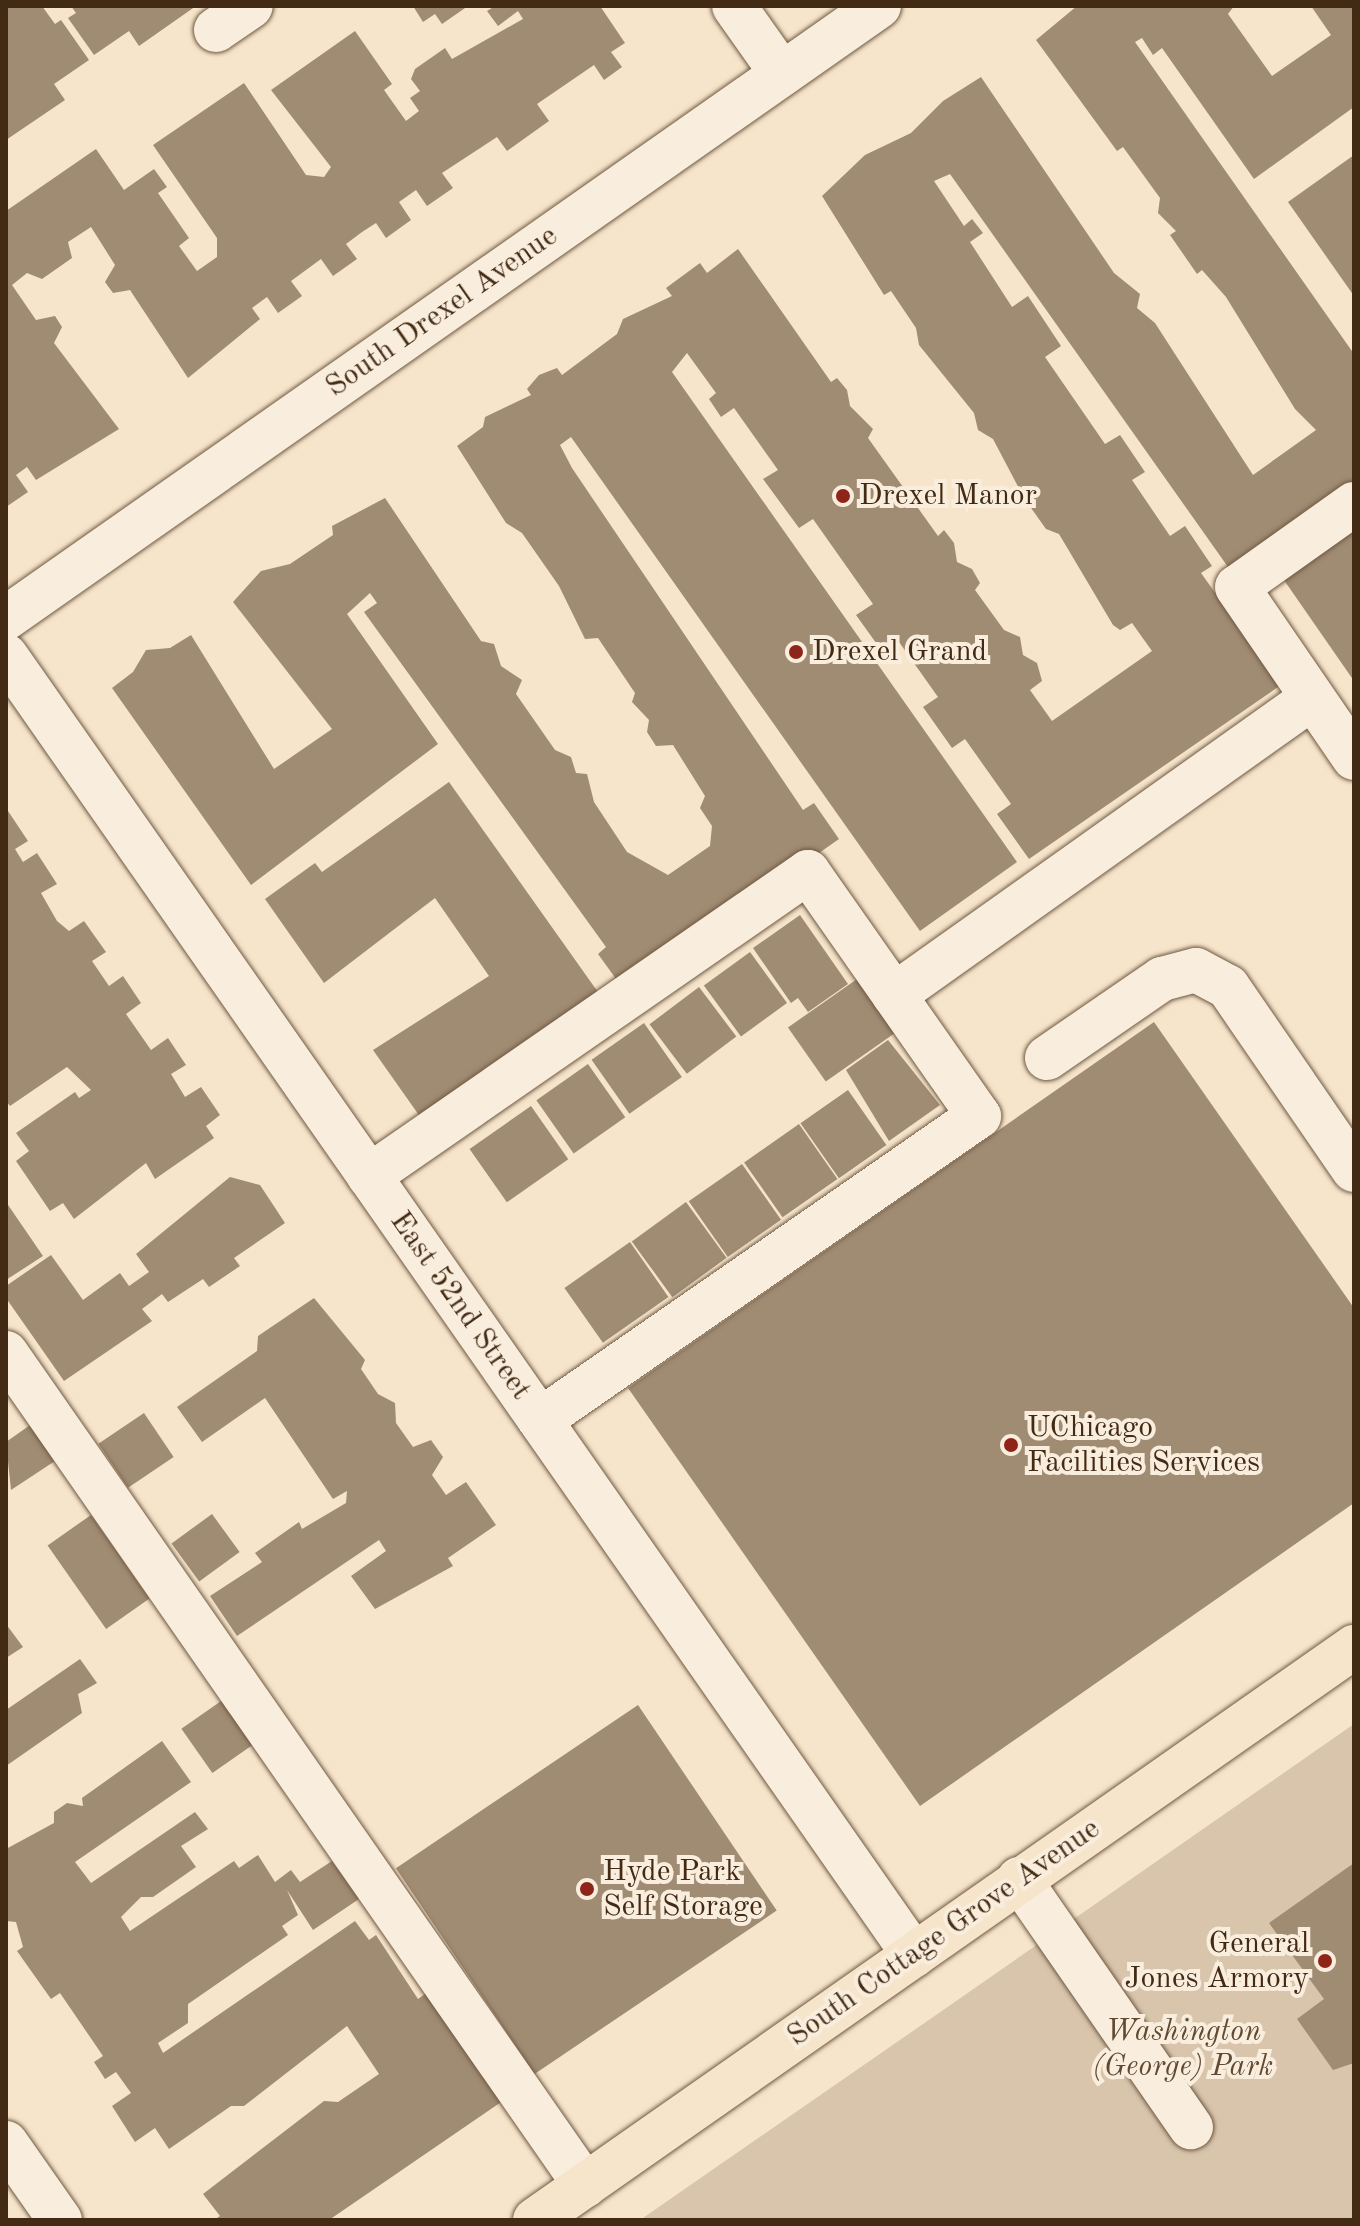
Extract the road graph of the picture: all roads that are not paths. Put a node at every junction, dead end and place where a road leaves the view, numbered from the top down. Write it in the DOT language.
graph roads {
  1 [pos="734,6"];
  2 [pos="879,6"];
  3 [pos="782,74"];
  4 [pos="1354,504"];
  5 [pos="6,618"];
  6 [pos="6,656"];
  7 [pos="1312,698"];
  8 [pos="1354,758"];
  9 [pos="894,995"];
  10 [pos="1047,1058"];
  11 [pos="1354,1170"];
  12 [pos="369,1176"];
  13 [pos="6,1353"];
  14 [pos="540,1420"];
  15 [pos="1354,1647"];
  16 [pos="1019,1879"];
  17 [pos="914,1955"];
  18 [pos="1191,2127"];
  19 [pos="6,2143"];
  20 [pos="585,2185"];
  21 [pos="60,2220"];
  22 [pos="535,2220"];
  1 -- 3 [label="street"];
  2 -- 3 [label="street, South Drexel Avenue"];
  3 -- 5 [label="street, South Drexel Avenue"];
  4 -- 7 [label="street"];
  6 -- 12 [label="street, East 52nd Street"];
  7 -- 8 [label="street"];
  7 -- 9 [label="street"];
  9 -- 12 [label="street"];
  9 -- 14 [label="street"];
  10 -- 11 [label="street"];
  12 -- 14 [label="street, East 52nd Street"];
  13 -- 20 [label="street"];
  14 -- 17 [label="street, East 52nd Street"];
  15 -- 16 [label="main road, South Cottage Grove Avenue"];
  16 -- 17 [label="main road, South Cottage Grove Avenue"];
  16 -- 18 [label="street"];
  17 -- 20 [label="main road, South Cottage Grove Avenue"];
  19 -- 21 [label="street"];
  20 -- 22 [label="main road, South Cottage Grove Avenue"];
}
